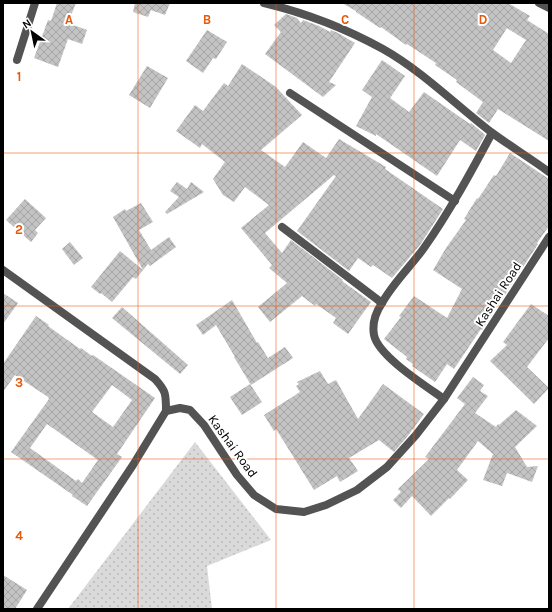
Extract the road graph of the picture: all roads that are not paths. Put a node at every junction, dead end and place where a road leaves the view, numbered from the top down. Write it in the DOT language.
graph roads {
  1 [pos="35,3"];
  2 [pos="264,3"];
  3 [pos="539,3"];
  4 [pos="549,8"];
  5 [pos="17,60"];
  6 [pos="290,93"];
  7 [pos="492,133"];
  8 [pos="549,172"];
  9 [pos="455,201"];
  10 [pos="282,227"];
  11 [pos="549,237"];
  12 [pos="3,270"];
  13 [pos="382,303"];
  14 [pos="444,399"];
  15 [pos="166,411"];
  16 [pos="37,609"];
  1 -- 5 [label="street"];
  2 -- 7 [label="street"];
  3 -- 4 [label="street"];
  6 -- 9 [label="street"];
  7 -- 8 [label="street"];
  7 -- 9 [label="street"];
  9 -- 13 [label="street"];
  10 -- 13 [label="street"];
  11 -- 14 [label="street, Kashai Road"];
  12 -- 15 [label="street"];
  13 -- 14 [label="street"];
  14 -- 15 [label="street, Kashai Road"];
  15 -- 16 [label="street"];
}
